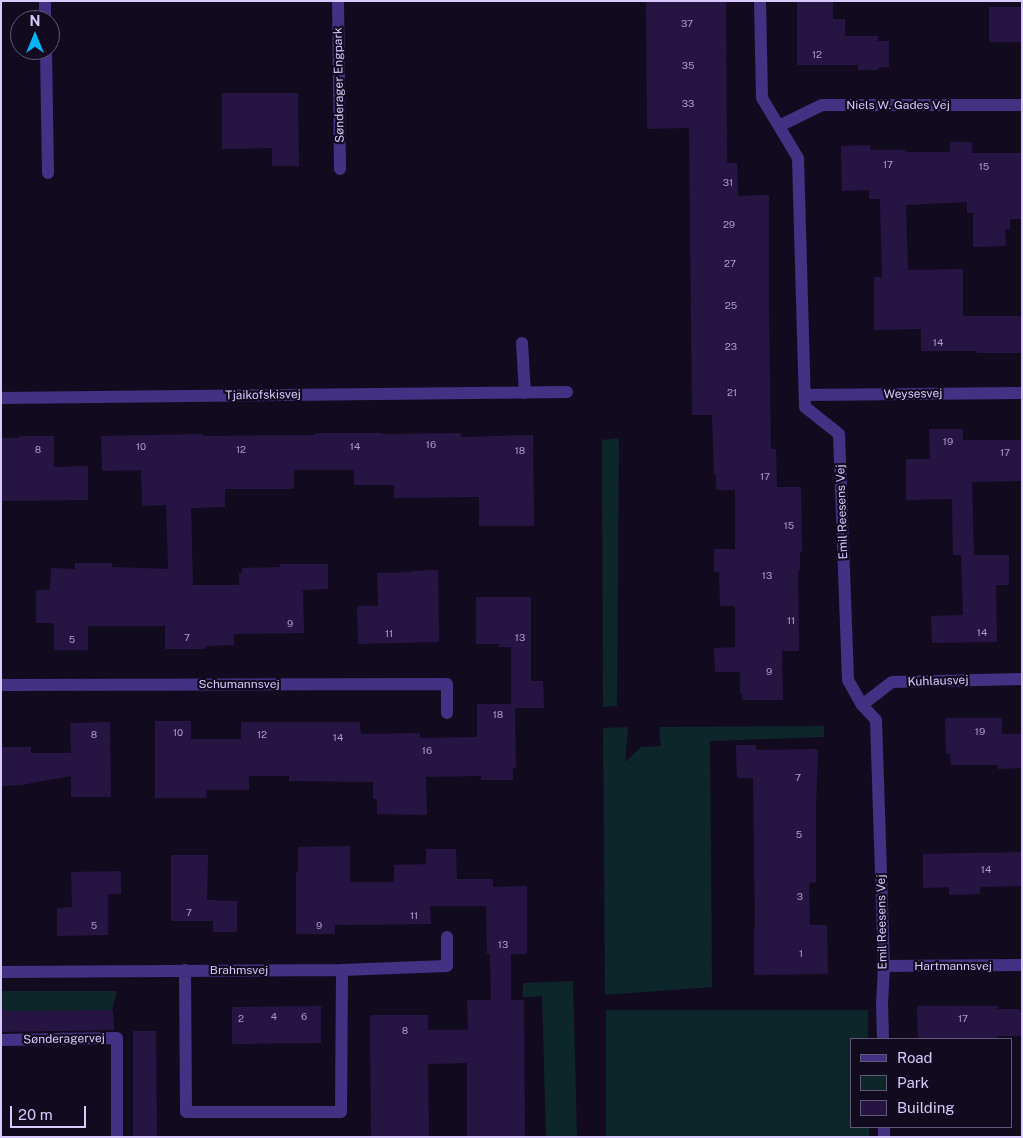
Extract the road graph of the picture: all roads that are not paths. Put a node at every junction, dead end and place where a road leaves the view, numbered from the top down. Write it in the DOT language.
graph roads {
  1 [pos="338,1"];
  2 [pos="760,1"];
  3 [pos="46,60"];
  4 [pos="1022,105"];
  5 [pos="779,126"];
  6 [pos="340,169"];
  7 [pos="48,173"];
  8 [pos="522,343"];
  9 [pos="525,392"];
  10 [pos="567,392"];
  11 [pos="1022,393"];
  12 [pos="805,395"];
  13 [pos="1,398"];
  14 [pos="1022,679"];
  15 [pos="1,684"];
  16 [pos="862,705"];
  17 [pos="447,713"];
  18 [pos="447,937"];
  19 [pos="1022,965"];
  20 [pos="884,966"];
  21 [pos="186,970"];
  22 [pos="342,970"];
  23 [pos="1,972"];
  24 [pos="883,1038"];
  25 [pos="1,1040"];
  26 [pos="117,1137"];
  1 -- 6 [label="street, Sønderager Engpark"];
  2 -- 5 [label="street, Emil Reesens Vej"];
  3 -- 7 [label="street"];
  4 -- 5 [label="street, Niels W. Gades Vej"];
  5 -- 12 [label="street, Emil Reesens Vej"];
  8 -- 9 [label="street"];
  9 -- 10 [label="street, Tjaikofskisvej"];
  9 -- 13 [label="street, Tjaikofskisvej"];
  11 -- 12 [label="street, Weysesvej"];
  12 -- 16 [label="street, Emil Reesens Vej"];
  14 -- 16 [label="street, Kuhlausvej"];
  15 -- 17 [label="street, Schumannsvej"];
  16 -- 20 [label="street, Emil Reesens Vej"];
  18 -- 22 [label="street, Brahmsvej"];
  19 -- 20 [label="street, Hartmannsvej"];
  20 -- 24 [label="street, Emil Reesens Vej"];
  21 -- 22 [label="street, Brahmsvej"];
  21 -- 22 [label="street"];
  21 -- 23 [label="street, Brahmsvej"];
  25 -- 26 [label="street, Sønderagervej"];
}
